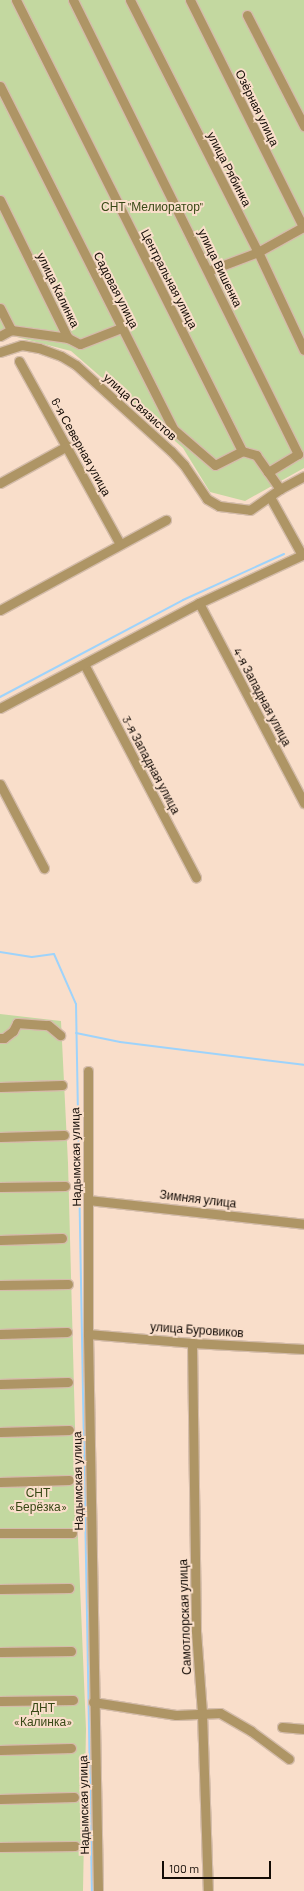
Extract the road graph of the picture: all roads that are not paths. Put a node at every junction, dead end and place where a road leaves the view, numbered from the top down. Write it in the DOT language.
graph roads {
  1 [pos="16,0"];
  2 [pos="73,0"];
  3 [pos="130,0"];
  4 [pos="190,0"];
  5 [pos="248,15"];
  6 [pos="0,86"];
  7 [pos="304,126"];
  8 [pos="0,200"];
  9 [pos="258,252"];
  10 [pos="208,271"];
  11 [pos="0,308"];
  12 [pos="121,328"];
  13 [pos="11,330"];
  14 [pos="0,336"];
  15 [pos="68,338"];
  16 [pos="304,350"];
  17 [pos="0,352"];
  18 [pos="19,361"];
  19 [pos="67,446"];
  20 [pos="242,451"];
  21 [pos="301,452"];
  22 [pos="268,472"];
  23 [pos="304,476"];
  24 [pos="0,483"];
  25 [pos="280,489"];
  26 [pos="270,497"];
  27 [pos="166,520"];
  28 [pos="120,544"];
  29 [pos="303,555"];
  30 [pos="199,603"];
  31 [pos="1,607"];
  32 [pos="84,664"];
  33 [pos="0,708"];
  34 [pos="0,784"];
  35 [pos="304,802"];
  36 [pos="44,868"];
  37 [pos="196,877"];
  38 [pos="60,1035"];
  39 [pos="0,1038"];
  40 [pos="88,1071"];
  41 [pos="62,1085"];
  42 [pos="0,1087"];
  43 [pos="64,1135"];
  44 [pos="0,1137"];
  45 [pos="65,1186"];
  46 [pos="0,1187"];
  47 [pos="88,1200"];
  48 [pos="304,1224"];
  49 [pos="62,1238"];
  50 [pos="0,1240"];
  51 [pos="68,1284"];
  52 [pos="0,1285"];
  53 [pos="67,1332"];
  54 [pos="0,1334"];
  55 [pos="88,1334"];
  56 [pos="192,1343"];
  57 [pos="304,1349"];
  58 [pos="68,1382"];
  59 [pos="0,1384"];
  60 [pos="69,1430"];
  61 [pos="0,1432"];
  62 [pos="69,1480"];
  63 [pos="0,1482"];
  64 [pos="0,1533"];
  65 [pos="72,1533"];
  66 [pos="69,1588"];
  67 [pos="0,1589"];
  68 [pos="71,1651"];
  69 [pos="0,1652"];
  70 [pos="73,1700"];
  71 [pos="0,1701"];
  72 [pos="94,1702"];
  73 [pos="202,1713"];
  74 [pos="282,1726"];
  75 [pos="304,1729"];
  76 [pos="71,1748"];
  77 [pos="0,1750"];
  78 [pos="289,1759"];
  79 [pos="74,1798"];
  80 [pos="0,1800"];
  81 [pos="75,1846"];
  82 [pos="0,1847"];
  83 [pos="98,1891"];
  84 [pos="208,1891"];
  1 -- 20 [label="street, Центральная улица"];
  2 -- 10 [label="street, улица Вишенка"];
  3 -- 9 [label="street, улица Рябинка"];
  4 -- 9 [label="street, Озёрная улица"];
  5 -- 7 [label="street"];
  6 -- 12 [label="street, Садовая улица"];
  8 -- 15 [label="street, улица Калинка"];
  9 -- 10 [label="street"];
  9 -- 16 [label="street, улица Рябинка"];
  10 -- 21 [label="street, улица Вишенка"];
  11 -- 13 [label="street"];
  12 -- 15 [label="street, улица Калинка"];
  12 -- 20 [label="street, Садовая улица"];
  13 -- 14 [label="street"];
  13 -- 15 [label="street"];
  17 -- 26 [label="street, улица Связистов"];
  18 -- 19 [label="street, 6-я Северная улица"];
  19 -- 24 [label="street"];
  19 -- 28 [label="street, 6-я Северная улица"];
  20 -- 22 [label="street"];
  21 -- 22 [label="street, улица Вишенка"];
  22 -- 25 [label="street"];
  23 -- 25 [label="street"];
  25 -- 26 [label="street"];
  26 -- 29 [label="street"];
  27 -- 28 [label="street"];
  28 -- 31 [label="street"];
  29 -- 30 [label="street"];
  30 -- 32 [label="street"];
  30 -- 35 [label="street, 4-я Западная улица"];
  32 -- 33 [label="street"];
  32 -- 37 [label="street, 3-я Западная улица"];
  34 -- 36 [label="street"];
  38 -- 39 [label="street"];
  40 -- 47 [label="street, Надымская улица"];
  41 -- 42 [label="street"];
  43 -- 44 [label="street"];
  45 -- 46 [label="street"];
  47 -- 48 [label="street, Зимняя улица"];
  47 -- 55 [label="street, Надымская улица"];
  49 -- 50 [label="street"];
  51 -- 52 [label="street"];
  53 -- 54 [label="street"];
  55 -- 56 [label="street, улица Буровиков"];
  55 -- 72 [label="street, Надымская улица"];
  56 -- 57 [label="street, улица Буровиков"];
  56 -- 73 [label="street, Самотлорская улица"];
  58 -- 59 [label="street"];
  60 -- 61 [label="street"];
  62 -- 63 [label="street"];
  64 -- 65 [label="street"];
  66 -- 67 [label="street"];
  68 -- 69 [label="street"];
  70 -- 71 [label="street"];
  72 -- 73 [label="street"];
  72 -- 83 [label="street, Надымская улица"];
  73 -- 78 [label="street"];
  73 -- 84 [label="street, Самотлорская улица"];
  74 -- 75 [label="street"];
  76 -- 77 [label="street"];
  79 -- 80 [label="street"];
  81 -- 82 [label="street"];
}
